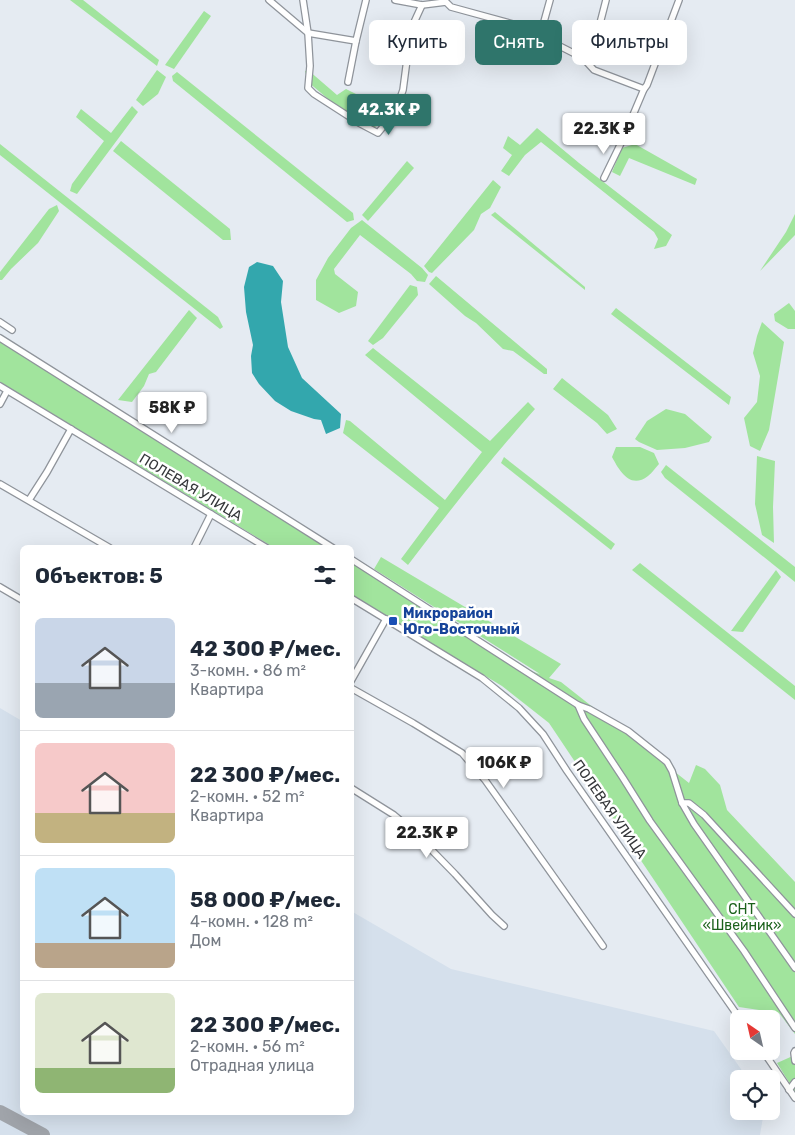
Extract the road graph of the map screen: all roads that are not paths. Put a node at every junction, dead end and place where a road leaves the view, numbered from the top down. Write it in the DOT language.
graph roads {
  1 [pos="269,0"];
  2 [pos="303,0"];
  3 [pos="366,0"];
  4 [pos="395,0"];
  5 [pos="550,0"];
  6 [pos="606,0"];
  7 [pos="679,0"];
  8 [pos="446,1"];
  9 [pos="422,4"];
  10 [pos="500,20"];
  11 [pos="544,20"];
  12 [pos="601,20"];
  13 [pos="308,33"];
  14 [pos="356,41"];
  15 [pos="590,65"];
  16 [pos="348,82"];
  17 [pos="644,88"];
  18 [pos="604,178"];
  19 [pos="0,322"];
  20 [pos="12,330"];
  21 [pos="0,338"];
  22 [pos="0,386"];
  23 [pos="7,391"];
  24 [pos="0,404"];
  25 [pos="71,429"];
  26 [pos="0,484"];
  27 [pos="29,500"];
  28 [pos="211,514"];
  29 [pos="105,545"];
  30 [pos="196,545"];
  31 [pos="262,545"];
  32 [pos="328,545"];
  33 [pos="354,561"];
  34 [pos="0,587"];
  35 [pos="20,599"];
  36 [pos="354,600"];
  37 [pos="386,619"];
  38 [pos="354,676"];
  39 [pos="354,690"];
  40 [pos="578,705"];
  41 [pos="354,790"];
  42 [pos="682,803"];
  43 [pos="795,914"];
  44 [pos="504,926"];
  45 [pos="603,946"];
  46 [pos="795,968"];
  47 [pos="734,1010"];
  48 [pos="795,1028"];
  49 [pos="795,1051"];
  50 [pos="769,1060"];
  51 [pos="795,1061"];
  52 [pos="795,1082"];
  53 [pos="789,1090"];
  54 [pos="795,1098"];
  1 -- 13 [label="street"];
  2 -- 13 [label="street"];
  3 -- 14 [label="street"];
  4 -- 9 [label="street"];
  5 -- 11 [label="street"];
  6 -- 12 [label="street"];
  7 -- 17 [label="street"];
  8 -- 9 [label="street"];
  8 -- 10 [label="street"];
  9 -- 13 [label="street"];
  13 -- 14 [label="street"];
  14 -- 16 [label="street"];
  15 -- 17 [label="street"];
  17 -- 18 [label="street"];
  19 -- 20 [label="street"];
  21 -- 32 [label="street"];
  22 -- 23 [label="street, ПОЛЕВАЯ УЛИЦА"];
  23 -- 24 [label="street"];
  23 -- 25 [label="street, ПОЛЕВАЯ УЛИЦА"];
  25 -- 27 [label="street"];
  25 -- 28 [label="street, ПОЛЕВАЯ УЛИЦА"];
  26 -- 27 [label="street"];
  27 -- 29 [label="street"];
  28 -- 30 [label="street"];
  28 -- 31 [label="street, ПОЛЕВАЯ УЛИЦА"];
  33 -- 40 [label="street"];
  34 -- 35 [label="street"];
  36 -- 37 [label="street, ПОЛЕВАЯ УЛИЦА"];
  37 -- 38 [label="street"];
  37 -- 47 [label="street, ПОЛЕВАЯ УЛИЦА"];
  39 -- 45 [label="street"];
  40 -- 42 [label="street"];
  40 -- 48 [label="street"];
  41 -- 44 [label="street"];
  42 -- 43 [label="street"];
  42 -- 46 [label="street"];
  49 -- 51 [label="street"];
  50 -- 53 [label="street"];
  52 -- 53 [label="street"];
  53 -- 54 [label="street"];
}
